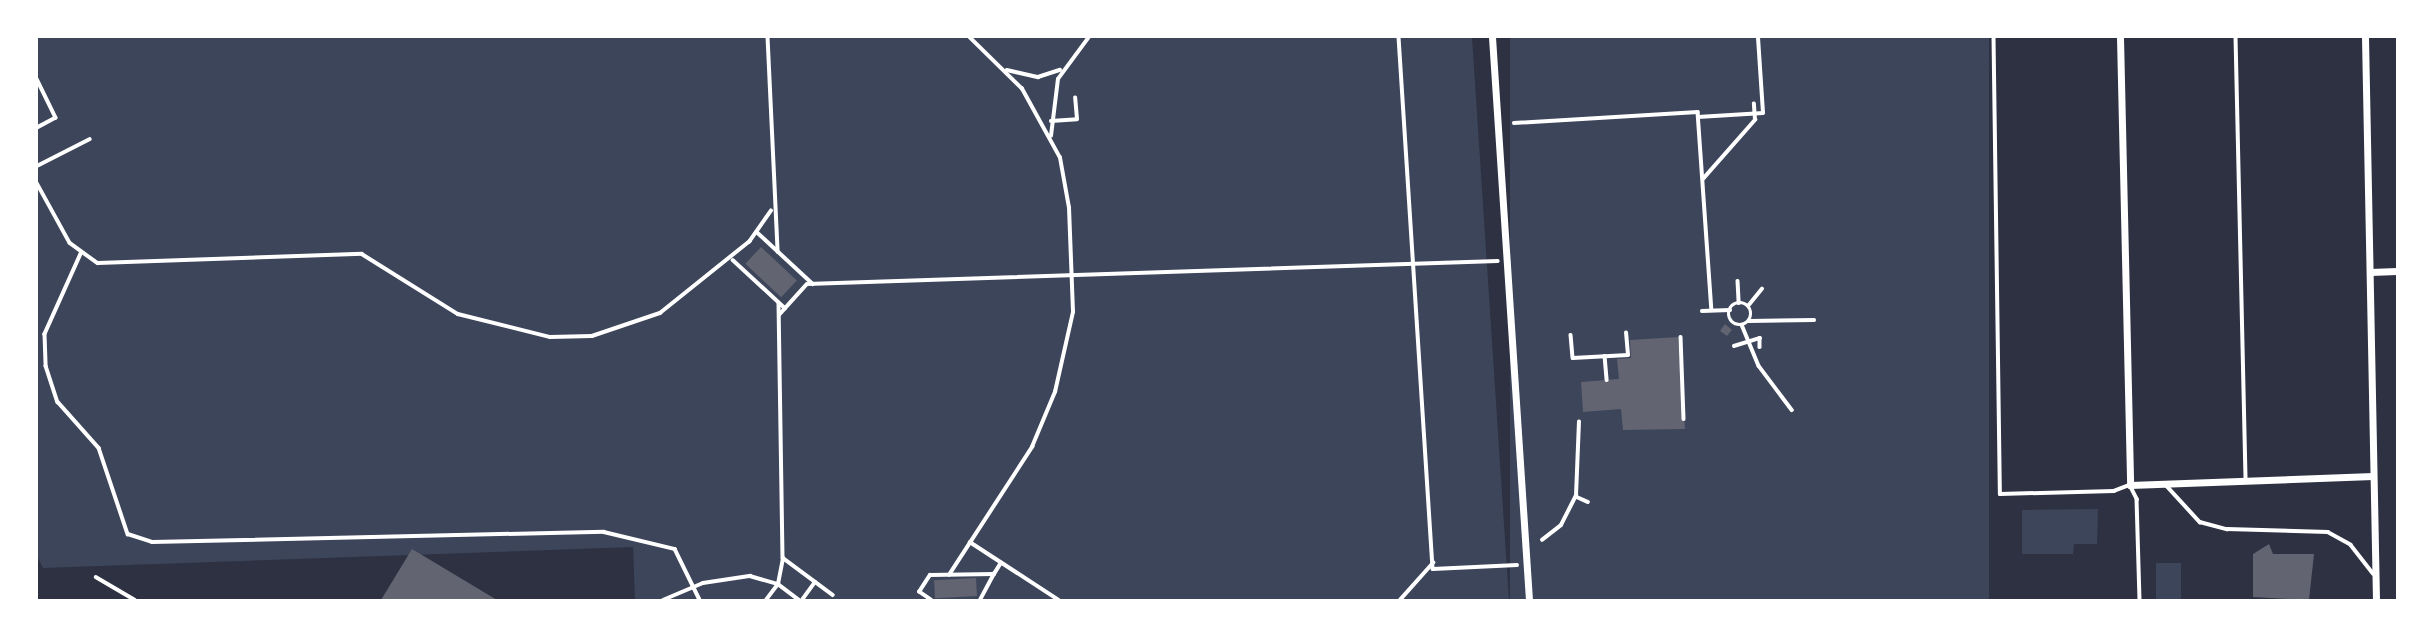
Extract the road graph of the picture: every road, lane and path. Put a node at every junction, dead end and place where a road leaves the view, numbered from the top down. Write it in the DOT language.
graph roads {
  1 [pos="768,37"];
  2 [pos="970,37"];
  3 [pos="1089,37"];
  4 [pos="1399,37"];
  5 [pos="1492,37"];
  6 [pos="1758,37"];
  7 [pos="1994,37"];
  8 [pos="2120,37"];
  9 [pos="2236,37"];
  10 [pos="2365,37"];
  11 [pos="1062,69"];
  12 [pos="1006,70"];
  13 [pos="37,79"];
  14 [pos="1075,98"];
  15 [pos="1754,104"];
  16 [pos="1755,114"];
  17 [pos="1699,117"];
  18 [pos="1051,121"];
  19 [pos="1514,123"];
  20 [pos="37,128"];
  21 [pos="1051,138"];
  22 [pos="90,139"];
  23 [pos="37,166"];
  24 [pos="1703,179"];
  25 [pos="37,183"];
  26 [pos="772,210"];
  27 [pos="758,233"];
  28 [pos="778,251"];
  29 [pos="81,254"];
  30 [pos="732,259"];
  31 [pos="1507,260"];
  32 [pos="1414,267"];
  33 [pos="2397,271"];
  34 [pos="2370,272"];
  35 [pos="1072,275"];
  36 [pos="1738,281"];
  37 [pos="810,283"];
  38 [pos="1762,289"];
  39 [pos="779,303"];
  40 [pos="1740,303"];
  41 [pos="1748,306"];
  42 [pos="785,308"];
  43 [pos="1712,310"];
  44 [pos="1730,310"];
  45 [pos="1702,311"];
  46 [pos="779,315"];
  47 [pos="1814,320"];
  48 [pos="1749,321"];
  49 [pos="1742,324"];
  50 [pos="1626,332"];
  51 [pos="1571,334"];
  52 [pos="1681,337"];
  53 [pos="1748,342"];
  54 [pos="1734,346"];
  55 [pos="1760,347"];
  56 [pos="1605,356"];
  57 [pos="1607,380"];
  58 [pos="1792,410"];
  59 [pos="1684,419"];
  60 [pos="1579,422"];
  61 [pos="2373,476"];
  62 [pos="2246,480"];
  63 [pos="2164,482"];
  64 [pos="2130,485"];
  65 [pos="1576,496"];
  66 [pos="1588,502"];
  67 [pos="1542,540"];
  68 [pos="970,542"];
  69 [pos="783,558"];
  70 [pos="1001,563"];
  71 [pos="1433,563"];
  72 [pos="1526,564"];
  73 [pos="994,574"];
  74 [pos="949,575"];
  75 [pos="96,577"];
  76 [pos="2375,577"];
  77 [pos="815,582"];
  78 [pos="778,584"];
  79 [pos="693,587"];
  80 [pos="833,595"];
  81 [pos="135,600"];
  82 [pos="663,600"];
  83 [pos="700,600"];
  84 [pos="766,600"];
  85 [pos="800,600"];
  86 [pos="931,600"];
  87 [pos="980,600"];
  88 [pos="1059,600"];
  89 [pos="1400,600"];
  90 [pos="1529,600"];
  91 [pos="2140,600"];
  92 [pos="2376,600"];
  1 -- 26 [label="path"];
  2 -- 12 [label="path"];
  3 -- 11 [label="path"];
  4 -- 32 [label="path"];
  5 -- 31 [label="street"];
  6 -- 16 [label="path"];
  7 -- 64 [label="lane"];
  8 -- 64 [label="street"];
  9 -- 62 [label="lane"];
  10 -- 34 [label="street"];
  11 -- 12 [label="path"];
  11 -- 18 [label="path"];
  12 -- 21 [label="path"];
  13 -- 20 [label="lane"];
  14 -- 18 [label="path"];
  15 -- 16 [label="path"];
  16 -- 17 [label="path"];
  16 -- 24 [label="path"];
  17 -- 19 [label="path"];
  17 -- 24 [label="path"];
  18 -- 21 [label="path"];
  21 -- 35 [label="path"];
  22 -- 23 [label="path"];
  24 -- 43 [label="path"];
  25 -- 29 [label="path"];
  26 -- 27 [label="path"];
  26 -- 28 [label="path"];
  27 -- 28 [label="path"];
  27 -- 30 [label="path"];
  28 -- 37 [label="path"];
  29 -- 30 [label="path"];
  29 -- 79 [label="path"];
  30 -- 39 [label="path"];
  31 -- 32 [label="path"];
  31 -- 72 [label="street"];
  32 -- 35 [label="path"];
  32 -- 71 [label="path"];
  33 -- 34 [label="street"];
  34 -- 61 [label="street"];
  35 -- 37 [label="path"];
  35 -- 68 [label="path"];
  36 -- 40 [label="path"];
  37 -- 42 [label="path"];
  38 -- 41 [label="path"];
  39 -- 42 [label="path"];
  39 -- 46 [label="path"];
  40 -- 41 [label="path"];
  40 -- 44 [label="path"];
  41 -- 48 [label="path"];
  42 -- 46 [label="path"];
  43 -- 44 [label="path"];
  43 -- 45 [label="path"];
  44 -- 49 [label="path"];
  46 -- 69 [label="path"];
  47 -- 48 [label="path"];
  48 -- 49 [label="path"];
  49 -- 53 [label="path"];
  50 -- 56 [label="path"];
  51 -- 56 [label="path"];
  52 -- 59 [label="path"];
  53 -- 54 [label="path"];
  53 -- 55 [label="path"];
  53 -- 58 [label="path"];
  56 -- 57 [label="path"];
  60 -- 65 [label="path"];
  61 -- 62 [label="street"];
  61 -- 76 [label="street"];
  62 -- 63 [label="street"];
  63 -- 64 [label="street"];
  63 -- 76 [label="lane"];
  64 -- 91 [label="lane"];
  65 -- 66 [label="path"];
  65 -- 67 [label="path"];
  68 -- 70 [label="path"];
  68 -- 74 [label="path"];
  69 -- 77 [label="path"];
  69 -- 78 [label="path"];
  70 -- 73 [label="path"];
  70 -- 88 [label="path"];
  71 -- 72 [label="path"];
  71 -- 89 [label="path"];
  72 -- 90 [label="street"];
  73 -- 74 [label="path"];
  73 -- 87 [label="path"];
  74 -- 86 [label="path"];
  75 -- 81 [label="path"];
  76 -- 92 [label="street"];
  77 -- 80 [label="path"];
  77 -- 85 [label="path"];
  78 -- 79 [label="path"];
  78 -- 84 [label="path"];
  78 -- 85 [label="path"];
  79 -- 82 [label="path"];
  79 -- 83 [label="path"];
}
